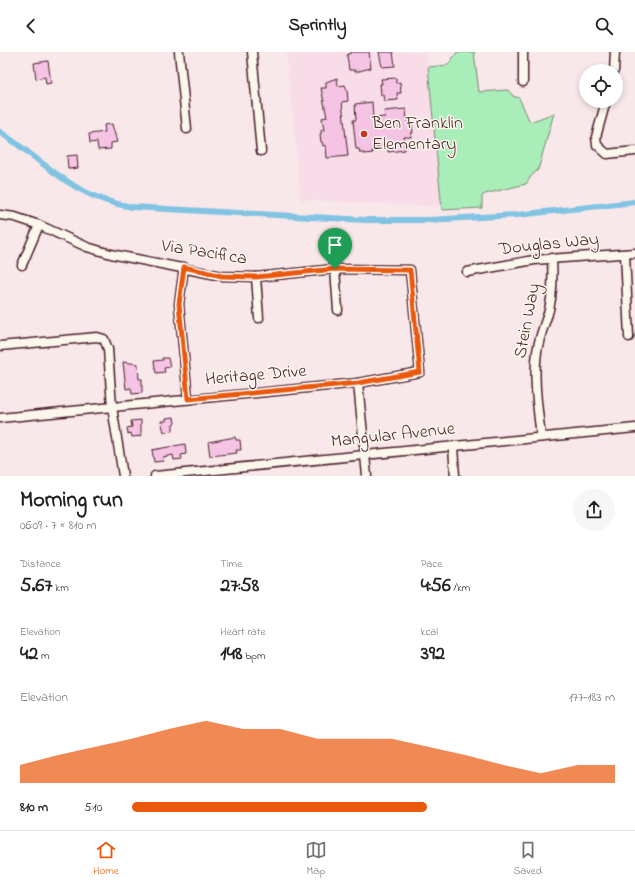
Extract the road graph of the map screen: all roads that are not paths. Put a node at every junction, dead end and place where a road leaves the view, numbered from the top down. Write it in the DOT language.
graph roads {
  1 [pos="179,52"];
  2 [pos="252,52"];
  3 [pos="523,52"];
  4 [pos="615,52"];
  5 [pos="614,64"];
  6 [pos="522,82"];
  7 [pos="604,108"];
  8 [pos="187,129"];
  9 [pos="261,151"];
  10 [pos="635,151"];
  11 [pos="0,215"];
  12 [pos="39,225"];
  13 [pos="635,253"];
  14 [pos="625,254"];
  15 [pos="552,258"];
  16 [pos="22,265"];
  17 [pos="184,267"];
  18 [pos="335,269"];
  19 [pos="468,272"];
  20 [pos="256,277"];
  21 [pos="338,310"];
  22 [pos="259,318"];
  23 [pos="629,337"];
  24 [pos="0,346"];
  25 [pos="420,372"];
  26 [pos="358,383"];
  27 [pos="188,399"];
  28 [pos="112,407"];
  29 [pos="0,418"];
  30 [pos="635,428"];
  31 [pos="541,437"];
  32 [pos="453,447"];
  33 [pos="365,456"];
  34 [pos="123,476"];
  35 [pos="155,476"];
  36 [pos="367,476"];
  37 [pos="455,476"];
  1 -- 8 [label="street"];
  2 -- 9 [label="street"];
  3 -- 6 [label="street"];
  4 -- 5 [label="street"];
  7 -- 10 [label="street"];
  11 -- 12 [label="street, Via Pacifica"];
  12 -- 16 [label="street"];
  12 -- 17 [label="street, Via Pacifica"];
  13 -- 14 [label="street, Douglas Way"];
  14 -- 15 [label="street, Douglas Way"];
  14 -- 23 [label="street"];
  15 -- 19 [label="street, Douglas Way"];
  15 -- 31 [label="street, Stein Way"];
  17 -- 20 [label="street, Via Pacifica"];
  17 -- 27 [label="street"];
  18 -- 20 [label="street, Via Pacifica"];
  18 -- 21 [label="street"];
  18 -- 25 [label="street, Via Pacifica"];
  20 -- 22 [label="street"];
  24 -- 28 [label="street"];
  25 -- 26 [label="street, Heritage Drive"];
  26 -- 27 [label="street, Heritage Drive"];
  26 -- 33 [label="street"];
  27 -- 28 [label="street, Heritage Drive"];
  28 -- 29 [label="street, Heritage Drive"];
  28 -- 34 [label="street"];
  30 -- 31 [label="street, Mangular Avenue"];
  31 -- 32 [label="street, Mangular Avenue"];
  32 -- 33 [label="street, Mangular Avenue"];
  32 -- 37 [label="street"];
  33 -- 35 [label="street, Mangular Avenue"];
  33 -- 36 [label="street"];
}
